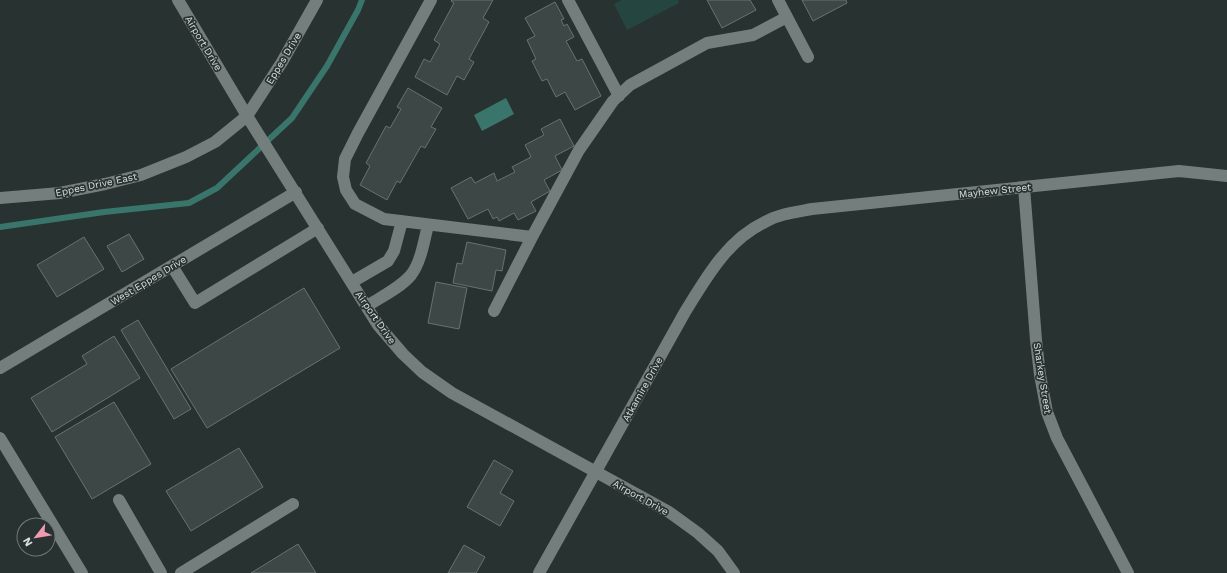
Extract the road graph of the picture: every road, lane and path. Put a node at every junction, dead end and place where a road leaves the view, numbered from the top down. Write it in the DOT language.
graph roads {
  1 [pos="178,0"];
  2 [pos="317,0"];
  3 [pos="431,0"];
  4 [pos="568,0"];
  5 [pos="778,0"];
  6 [pos="787,17"];
  7 [pos="808,57"];
  8 [pos="619,96"];
  9 [pos="247,116"];
  10 [pos="1227,176"];
  11 [pos="1024,188"];
  12 [pos="296,192"];
  13 [pos="2,195"];
  14 [pos="402,221"];
  15 [pos="765,222"];
  16 [pos="428,225"];
  17 [pos="318,228"];
  18 [pos="532,237"];
  19 [pos="172,266"];
  20 [pos="352,282"];
  21 [pos="367,306"];
  22 [pos="494,311"];
  23 [pos="0,368"];
  24 [pos="0,438"];
  25 [pos="596,472"];
  26 [pos="119,500"];
  27 [pos="293,504"];
  28 [pos="82,573"];
  29 [pos="161,573"];
  30 [pos="181,573"];
  31 [pos="539,573"];
  32 [pos="734,573"];
  33 [pos="1128,573"];
  1 -- 9 [label="street, Airport Drive"];
  2 -- 9 [label="street, Eppes Drive"];
  3 -- 14 [label="street"];
  4 -- 8 [label="street"];
  5 -- 6 [label="street"];
  6 -- 7 [label="street"];
  6 -- 8 [label="street"];
  8 -- 18 [label="street"];
  9 -- 12 [label="street, Airport Drive"];
  9 -- 13 [label="street, Eppes Drive East"];
  10 -- 11 [label="street, Mayhew Street"];
  11 -- 15 [label="street, Mayhew Street"];
  11 -- 33 [label="street, Sharkey Street"];
  12 -- 17 [label="street, Airport Drive"];
  12 -- 19 [label="street, West Eppes Drive"];
  14 -- 16 [label="street"];
  14 -- 20 [label="street"];
  15 -- 25 [label="street, Atkamire Drive"];
  16 -- 18 [label="street"];
  16 -- 21 [label="street"];
  17 -- 19 [label="street"];
  17 -- 20 [label="street, Airport Drive"];
  18 -- 22 [label="street"];
  19 -- 23 [label="street, West Eppes Drive"];
  20 -- 21 [label="street, Airport Drive"];
  21 -- 25 [label="street, Airport Drive"];
  24 -- 28 [label="street"];
  25 -- 31 [label="street, Atkamire Drive"];
  25 -- 32 [label="street, Airport Drive"];
  26 -- 29 [label="street"];
  27 -- 30 [label="street"];
}
